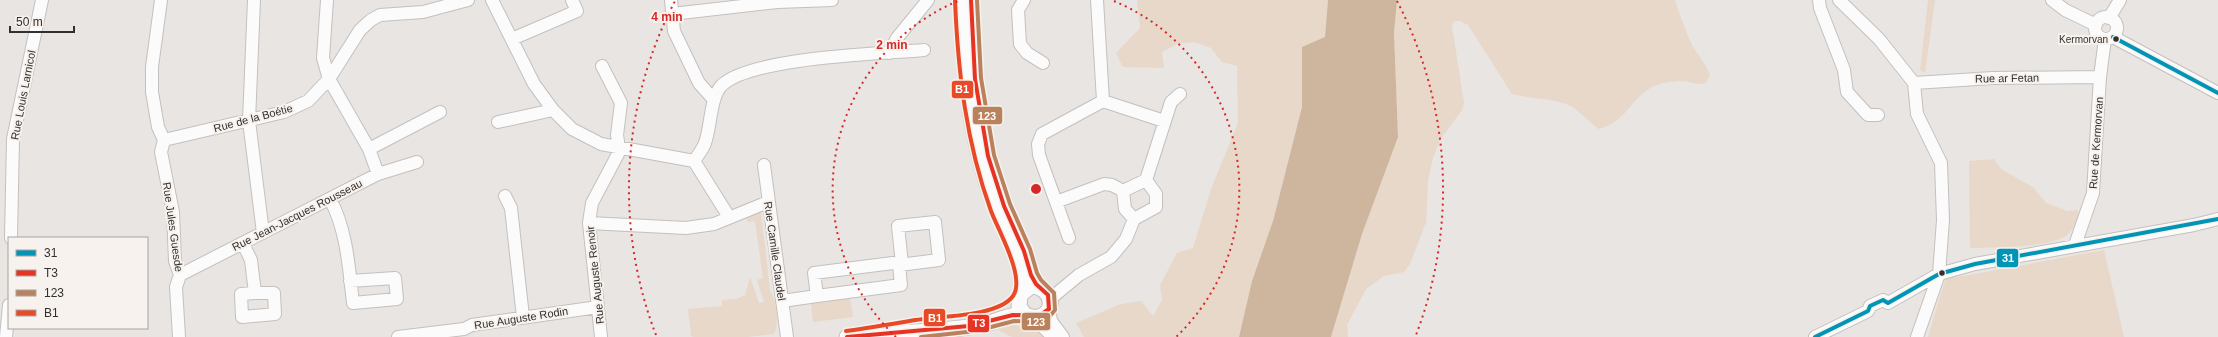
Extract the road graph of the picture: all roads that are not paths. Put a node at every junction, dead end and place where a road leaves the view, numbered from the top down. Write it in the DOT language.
graph roads {
  1 [pos="42,0"];
  2 [pos="161,0"];
  3 [pos="254,0"];
  4 [pos="327,0"];
  5 [pos="468,0"];
  6 [pos="492,0"];
  7 [pos="572,0"];
  8 [pos="671,0"];
  9 [pos="832,0"];
  10 [pos="928,0"];
  11 [pos="961,0"];
  12 [pos="970,0"];
  13 [pos="1024,0"];
  14 [pos="1097,0"];
  15 [pos="1819,0"];
  16 [pos="1839,0"];
  17 [pos="2052,0"];
  18 [pos="2120,0"];
  19 [pos="716,4"];
  20 [pos="672,14"];
  21 [pos="2109,18"];
  22 [pos="2096,25"];
  23 [pos="2109,38"];
  24 [pos="512,39"];
  25 [pos="924,50"];
  26 [pos="889,53"];
  27 [pos="1042,63"];
  28 [pos="602,66"];
  29 [pos="2100,77"];
  30 [pos="329,79"];
  31 [pos="1914,83"];
  32 [pos="2218,92"];
  33 [pos="1180,94"];
  34 [pos="714,100"];
  35 [pos="1103,101"];
  36 [pos="553,110"];
  37 [pos="440,112"];
  38 [pos="1878,115"];
  39 [pos="249,121"];
  40 [pos="1164,121"];
  41 [pos="498,122"];
  42 [pos="164,140"];
  43 [pos="619,148"];
  44 [pos="369,149"];
  45 [pos="694,161"];
  46 [pos="417,162"];
  47 [pos="764,165"];
  48 [pos="378,174"];
  49 [pos="1146,180"];
  50 [pos="1123,191"];
  51 [pos="505,196"];
  52 [pos="330,199"];
  53 [pos="768,202"];
  54 [pos="1056,202"];
  55 [pos="729,217"];
  56 [pos="1134,219"];
  57 [pos="2218,219"];
  58 [pos="589,223"];
  59 [pos="263,233"];
  60 [pos="11,237"];
  61 [pos="1069,238"];
  62 [pos="243,244"];
  63 [pos="2075,245"];
  64 [pos="1939,274"];
  65 [pos="180,275"];
  66 [pos="350,281"];
  67 [pos="255,293"];
  68 [pos="817,296"];
  69 [pos="1020,296"];
  70 [pos="1045,296"];
  71 [pos="782,301"];
  72 [pos="598,307"];
  73 [pos="8,316"];
  74 [pos="523,317"];
  75 [pos="1030,317"];
  76 [pos="874,334"];
  77 [pos="6,337"];
  78 [pos="179,337"];
  79 [pos="398,337"];
  80 [pos="601,337"];
  81 [pos="787,337"];
  82 [pos="847,337"];
  83 [pos="1053,337"];
  84 [pos="1063,337"];
  85 [pos="1815,337"];
  86 [pos="1917,337"];
  1 -- 60 [label="street, Rue Louis Larnicol"];
  2 -- 42 [label="street, Rue Jules Guesde"];
  3 -- 39 [label="street"];
  4 -- 30 [label="street"];
  5 -- 30 [label="street, Rue de la Boétie"];
  6 -- 24 [label="street"];
  7 -- 24 [label="street"];
  8 -- 20 [label="street"];
  9 -- 19 [label="street"];
  10 -- 26 [label="street"];
  11 -- 69 [label="main road"];
  12 -- 70 [label="main road"];
  13 -- 27 [label="street"];
  14 -- 35 [label="street"];
  15 -- 38 [label="street"];
  16 -- 31 [label="street"];
  17 -- 22 [label="street"];
  18 -- 21 [label="street"];
  19 -- 20 [label="street"];
  20 -- 34 [label="street"];
  21 -- 22 [label="street"];
  21 -- 23 [label="street"];
  22 -- 23 [label="street"];
  23 -- 29 [label="street, Rue de Kermorvan"];
  23 -- 32 [label="street"];
  24 -- 36 [label="street"];
  25 -- 26 [label="street"];
  26 -- 34 [label="street"];
  28 -- 43 [label="street"];
  29 -- 31 [label="street, Rue ar Fetan"];
  29 -- 63 [label="street, Rue de Kermorvan"];
  30 -- 39 [label="street, Rue de la Boétie"];
  30 -- 44 [label="street"];
  31 -- 64 [label="street"];
  33 -- 40 [label="street"];
  34 -- 45 [label="street"];
  35 -- 40 [label="street"];
  35 -- 54 [label="street"];
  36 -- 41 [label="street"];
  36 -- 43 [label="street"];
  37 -- 44 [label="street"];
  39 -- 42 [label="street, Rue de la Boétie"];
  39 -- 59 [label="street"];
  40 -- 49 [label="street"];
  42 -- 65 [label="street, Rue Jules Guesde"];
  43 -- 45 [label="street"];
  43 -- 58 [label="street, Rue Auguste Renoir"];
  44 -- 48 [label="street"];
  45 -- 55 [label="street"];
  46 -- 48 [label="street, Rue Jean-Jacques Rousseau"];
  47 -- 53 [label="street, Rue Camille Claudel"];
  48 -- 52 [label="street, Rue Jean-Jacques Rousseau"];
  49 -- 50 [label="street"];
  49 -- 56 [label="street"];
  50 -- 54 [label="street"];
  50 -- 56 [label="street"];
  51 -- 74 [label="street"];
  52 -- 59 [label="street, Rue Jean-Jacques Rousseau"];
  52 -- 66 [label="street"];
  53 -- 55 [label="street"];
  53 -- 71 [label="street, Rue Camille Claudel"];
  54 -- 61 [label="street"];
  55 -- 58 [label="street"];
  56 -- 70 [label="street"];
  57 -- 63 [label="street"];
  58 -- 72 [label="street, Rue Auguste Renoir"];
  59 -- 62 [label="street, Rue Jean-Jacques Rousseau"];
  62 -- 65 [label="street, Rue Jean-Jacques Rousseau"];
  62 -- 67 [label="street"];
  63 -- 64 [label="street"];
  64 -- 85 [label="street"];
  64 -- 86 [label="street"];
  65 -- 78 [label="street, Rue Jules Guesde"];
  68 -- 68 [label="street"];
  68 -- 71 [label="street"];
  69 -- 70 [label="main road"];
  69 -- 75 [label="main road"];
  69 -- 76 [label="main road"];
  70 -- 75 [label="main road"];
  70 -- 84 [label="street"];
  71 -- 81 [label="street, Rue Camille Claudel"];
  72 -- 74 [label="street, Rue Auguste Rodin"];
  72 -- 80 [label="street, Rue Auguste Renoir"];
  73 -- 77 [label="street"];
  74 -- 79 [label="street, Rue Auguste Rodin"];
  75 -- 76 [label="main road"];
  75 -- 83 [label="street"];
  76 -- 82 [label="main road"];
}
